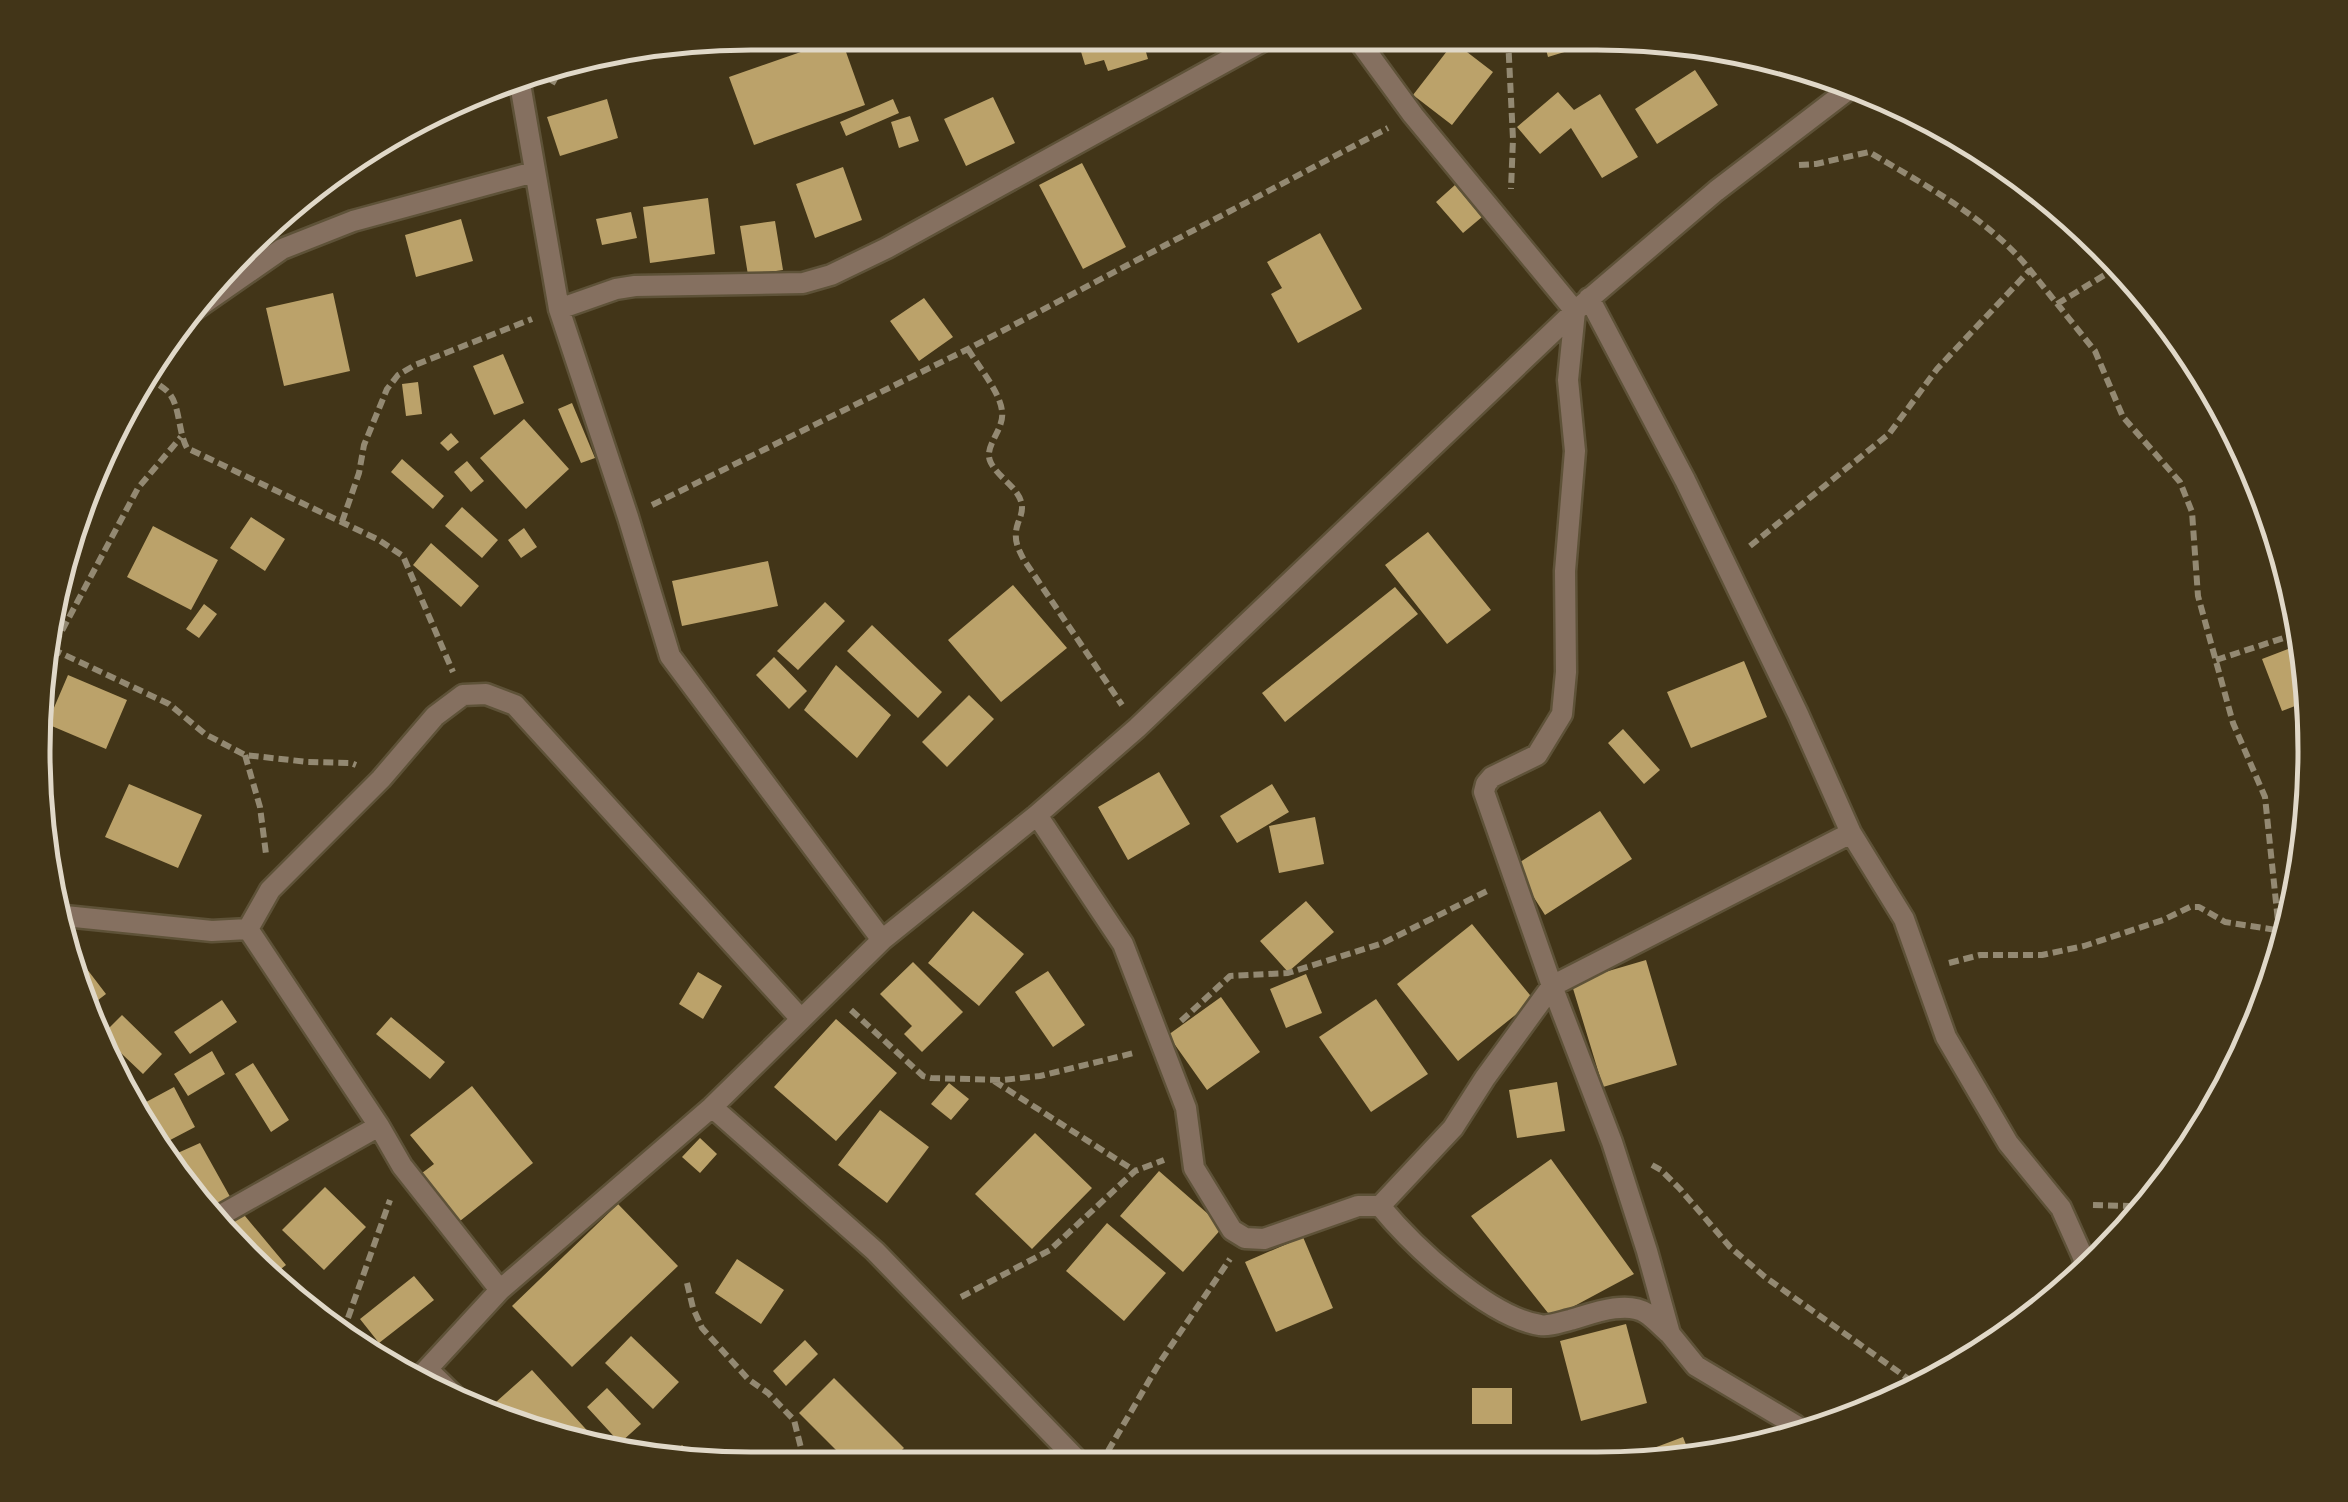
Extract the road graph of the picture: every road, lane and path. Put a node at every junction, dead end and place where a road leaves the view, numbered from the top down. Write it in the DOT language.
graph roads {
  1 [pos="1247,50"];
  2 [pos="1366,50"];
  3 [pos="1509,50"];
  4 [pos="521,89"];
  5 [pos="1842,94"];
  6 [pos="1413,115"];
  7 [pos="1748,167"];
  8 [pos="534,172"];
  9 [pos="1510,230"];
  10 [pos="2030,270"];
  11 [pos="2108,272"];
  12 [pos="223,290"];
  13 [pos="2058,304"];
  14 [pos="1582,305"];
  15 [pos="559,308"];
  16 [pos="968,349"];
  17 [pos="155,383"];
  18 [pos="181,437"];
  19 [pos="628,517"];
  20 [pos="342,522"];
  21 [pos="1726,566"];
  22 [pos="60,634"];
  23 [pos="2288,636"];
  24 [pos="57,651"];
  25 [pos="2216,660"];
  26 [pos="464,695"];
  27 [pos="1137,728"];
  28 [pos="246,755"];
  29 [pos="381,779"];
  30 [pos="1037,815"];
  31 [pos="1851,832"];
  32 [pos="1514,877"];
  33 [pos="270,890"];
  34 [pos="70,917"];
  35 [pos="2278,917"];
  36 [pos="248,929"];
  37 [pos="2274,930"];
  38 [pos="882,940"];
  39 [pos="1922,970"];
  40 [pos="1552,986"];
  41 [pos="832,992"];
  42 [pos="801,1019"];
  43 [pos="1160,1040"];
  44 [pos="993,1080"];
  45 [pos="712,1107"];
  46 [pos="379,1126"];
  47 [pos="1612,1142"];
  48 [pos="1190,1150"];
  49 [pos="402,1166"];
  50 [pos="1135,1171"];
  51 [pos="2056,1203"];
  52 [pos="1380,1206"];
  53 [pos="2130,1206"];
  54 [pos="224,1213"];
  55 [pos="1245,1238"];
  56 [pos="2083,1256"];
  57 [pos="687,1282"];
  58 [pos="500,1290"];
  59 [pos="933,1311"];
  60 [pos="346,1323"];
  61 [pos="1670,1334"];
  62 [pos="425,1372"];
  63 [pos="1909,1379"];
  64 [pos="1793,1423"];
  65 [pos="802,1452"];
  66 [pos="1069,1452"];
  67 [pos="1107,1452"];
  1 -- 15 [label="street"];
  2 -- 6 [label="street"];
  3 -- 9 [label="path"];
  4 -- 8 [label="street"];
  5 -- 7 [label="street"];
  6 -- 9 [label="street"];
  6 -- 16 [label="path"];
  7 -- 10 [label="path"];
  7 -- 14 [label="street"];
  8 -- 12 [label="street"];
  8 -- 15 [label="street"];
  9 -- 14 [label="street"];
  10 -- 13 [label="path"];
  10 -- 21 [label="path"];
  11 -- 13 [label="path"];
  13 -- 25 [label="path"];
  14 -- 21 [label="street"];
  14 -- 27 [label="street"];
  14 -- 32 [label="street"];
  15 -- 19 [label="street"];
  15 -- 20 [label="path"];
  16 -- 19 [label="path"];
  16 -- 27 [label="path"];
  17 -- 18 [label="path"];
  18 -- 20 [label="path"];
  18 -- 22 [label="path"];
  19 -- 38 [label="street"];
  20 -- 26 [label="path"];
  21 -- 31 [label="street"];
  23 -- 25 [label="path"];
  24 -- 28 [label="path"];
  25 -- 35 [label="path"];
  26 -- 29 [label="street"];
  26 -- 42 [label="street"];
  27 -- 30 [label="street"];
  28 -- 29 [label="path"];
  28 -- 33 [label="path"];
  29 -- 33 [label="street"];
  30 -- 38 [label="street"];
  30 -- 43 [label="street"];
  31 -- 39 [label="street"];
  31 -- 40 [label="street"];
  32 -- 40 [label="street"];
  32 -- 43 [label="path"];
  33 -- 36 [label="street"];
  34 -- 36 [label="street"];
  36 -- 46 [label="street"];
  37 -- 39 [label="path"];
  38 -- 41 [label="street"];
  39 -- 51 [label="street"];
  40 -- 47 [label="street"];
  40 -- 52 [label="street"];
  41 -- 42 [label="street"];
  41 -- 44 [label="path"];
  42 -- 45 [label="street"];
  43 -- 44 [label="path"];
  43 -- 48 [label="street"];
  44 -- 50 [label="path"];
  45 -- 58 [label="street"];
  45 -- 59 [label="street"];
  46 -- 49 [label="street"];
  46 -- 54 [label="street"];
  47 -- 61 [label="street"];
  47 -- 63 [label="path"];
  48 -- 50 [label="path"];
  48 -- 55 [label="street"];
  49 -- 58 [label="street"];
  49 -- 60 [label="path"];
  50 -- 59 [label="path"];
  51 -- 53 [label="path"];
  51 -- 56 [label="street"];
  52 -- 55 [label="street"];
  52 -- 61 [label="street"];
  55 -- 67 [label="path"];
  57 -- 65 [label="path"];
  58 -- 62 [label="street"];
  59 -- 66 [label="street"];
  61 -- 64 [label="street"];
}
